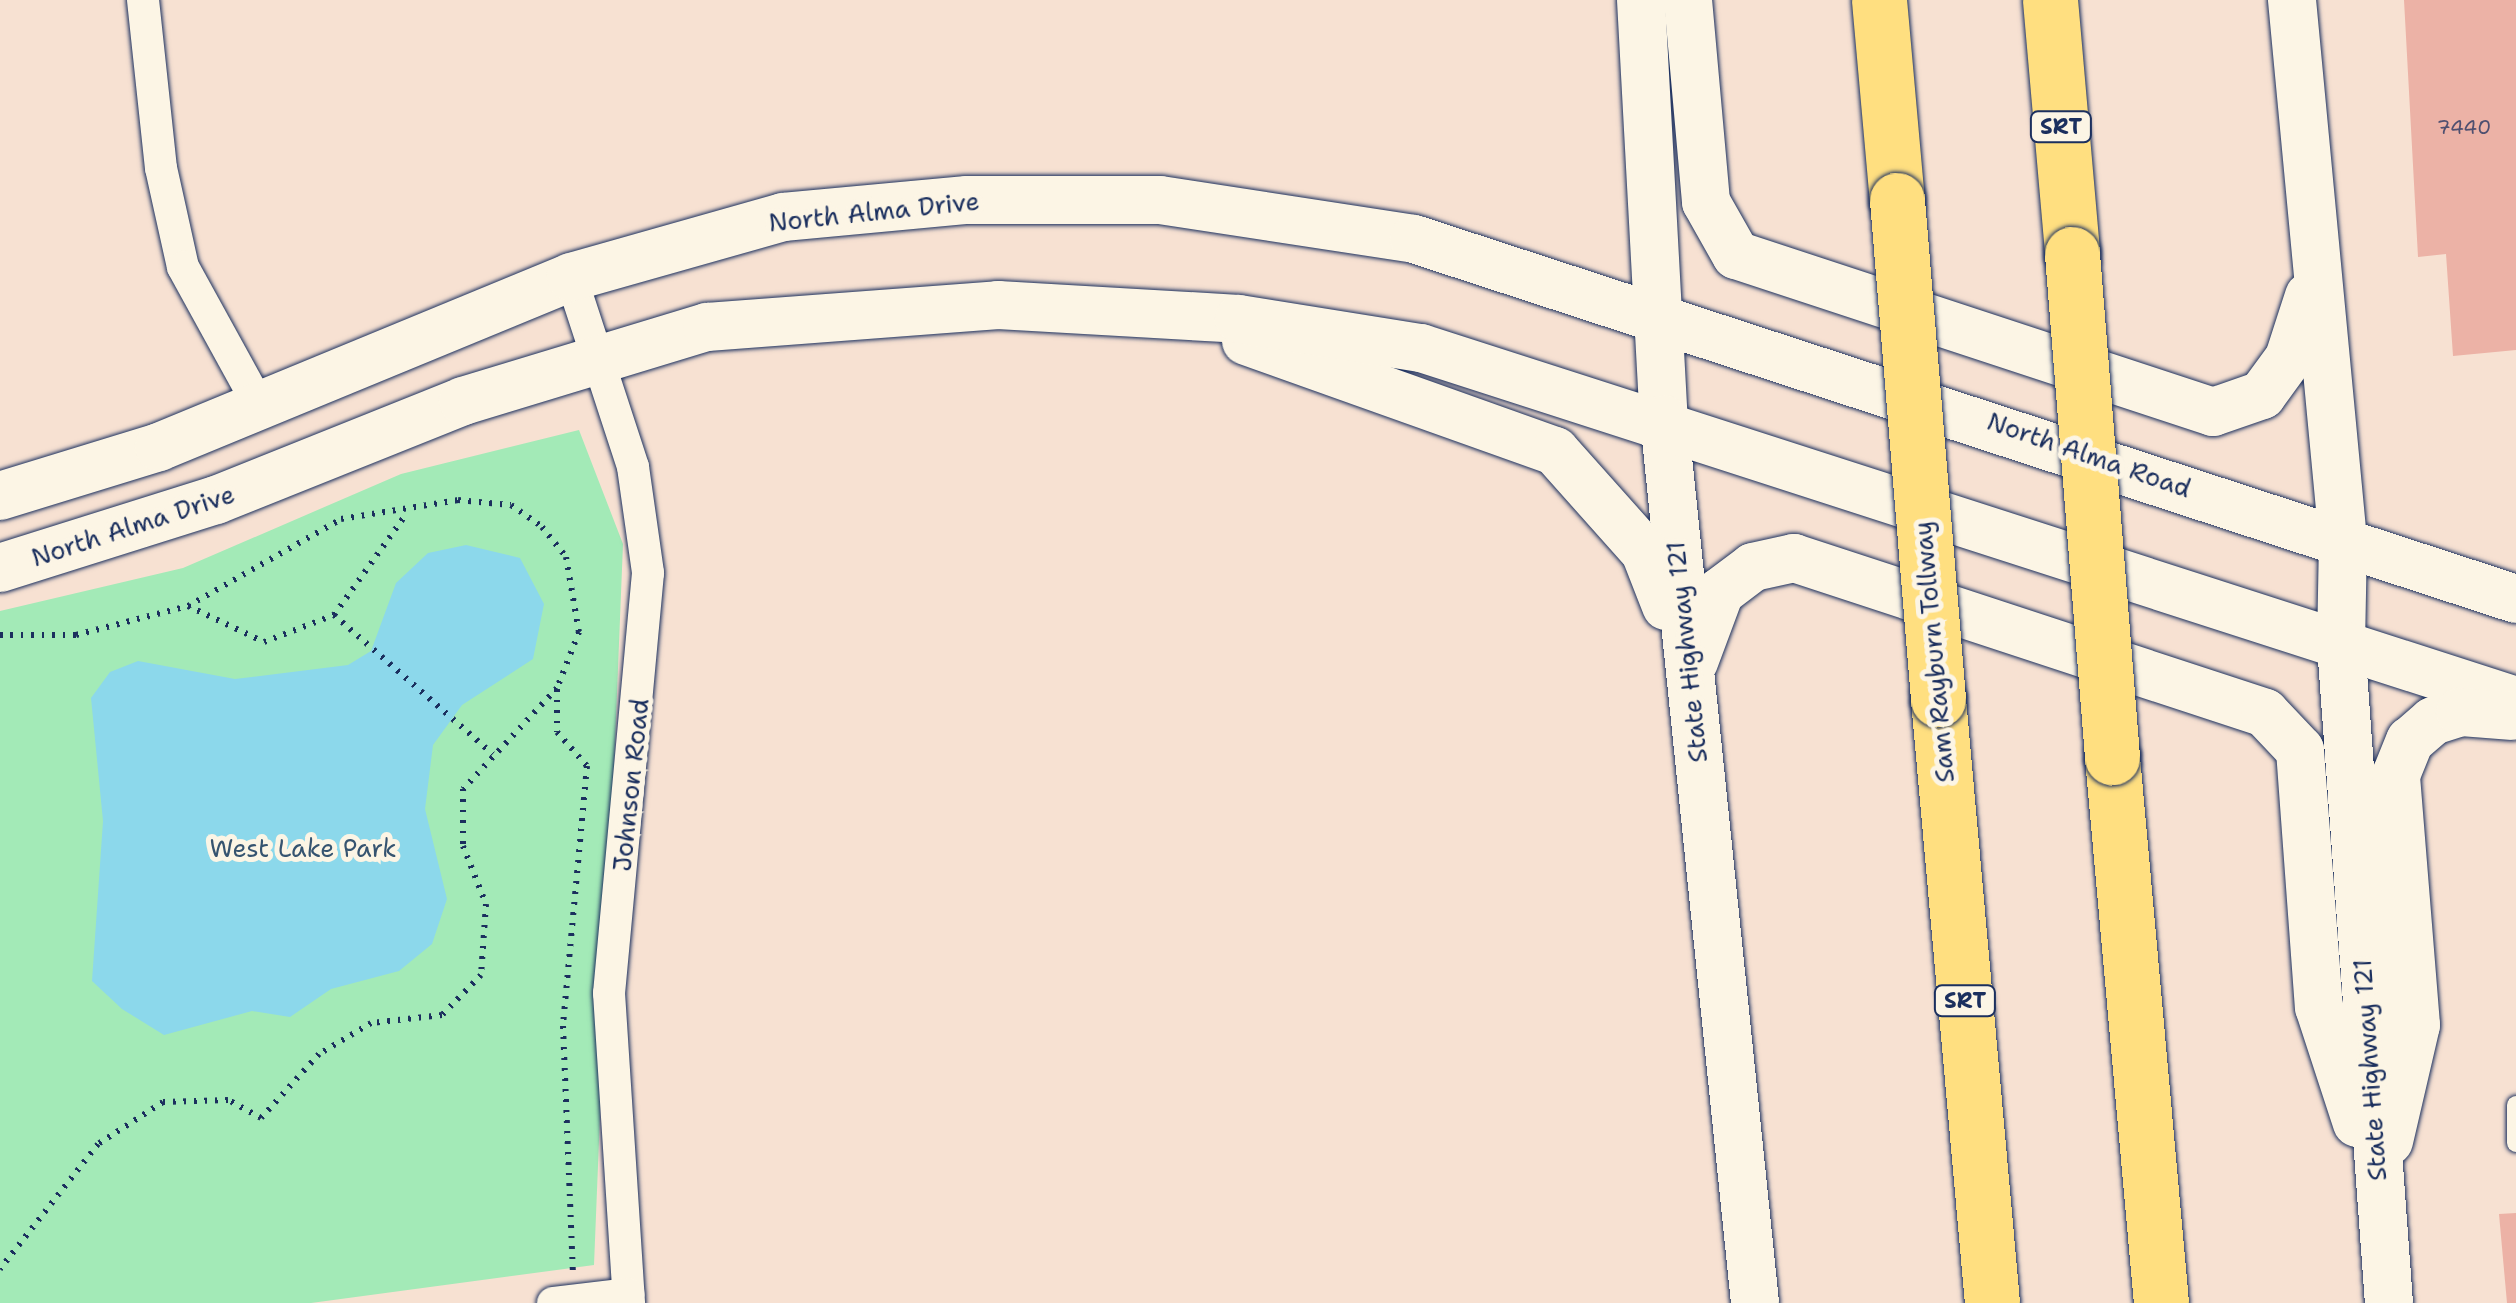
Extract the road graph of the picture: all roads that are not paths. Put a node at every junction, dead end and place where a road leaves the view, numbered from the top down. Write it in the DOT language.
graph roads {
  1 [pos="143,0"];
  2 [pos="1641,0"];
  3 [pos="1688,0"];
  4 [pos="1879,0"];
  5 [pos="2050,0"];
  6 [pos="2292,0"];
  7 [pos="571,278"];
  8 [pos="2314,282"];
  9 [pos="1164,315"];
  10 [pos="1660,317"];
  11 [pos="600,356"];
  12 [pos="258,406"];
  13 [pos="1664,419"];
  14 [pos="0,496"];
  15 [pos="2343,541"];
  16 [pos="0,568"];
  17 [pos="2516,599"];
  18 [pos="2341,645"];
  19 [pos="1689,686"];
  20 [pos="2516,701"];
  21 [pos="2516,716"];
  22 [pos="2516,1105"];
  23 [pos="2516,1143"];
  24 [pos="2378,1188"];
  25 [pos="628,1299"];
  26 [pos="553,1303"];
  27 [pos="1756,1303"];
  28 [pos="1992,1303"];
  29 [pos="2161,1303"];
  30 [pos="2389,1303"];
  1 -- 12 [label="street"];
  2 -- 10 [label="main road, State Highway 121"];
  3 -- 8 [label="main road"];
  4 -- 28 [label="highway, Sam Rayburn Tollway / SRT, bridge"];
  5 -- 29 [label="highway, SRT, bridge"];
  6 -- 8 [label="main road, State Highway 121"];
  7 -- 10 [label="main road, North Alma Drive"];
  7 -- 11 [label="street, Johnson Road"];
  7 -- 12 [label="main road, North Alma Drive"];
  8 -- 15 [label="main road, State Highway 121"];
  9 -- 11 [label="main road, North Alma Drive"];
  9 -- 13 [label="main road, North Alma Drive"];
  9 -- 19 [label="main road"];
  10 -- 13 [label="main road, State Highway 121"];
  10 -- 15 [label="main road, North Alma Road"];
  11 -- 16 [label="main road, North Alma Drive"];
  11 -- 25 [label="street, Johnson Road"];
  12 -- 14 [label="main road, North Alma Drive"];
  13 -- 18 [label="main road"];
  13 -- 19 [label="main road, State Highway 121"];
  15 -- 17 [label="main road, North Alma Road"];
  15 -- 18 [label="main road, State Highway 121"];
  18 -- 20 [label="main road"];
  18 -- 24 [label="main road, State Highway 121"];
  19 -- 24 [label="main road"];
  19 -- 27 [label="main road, State Highway 121"];
  21 -- 24 [label="main road"];
  22 -- 23 [label="lane"];
  24 -- 30 [label="main road, State Highway 121"];
  25 -- 26 [label="street"];
}
